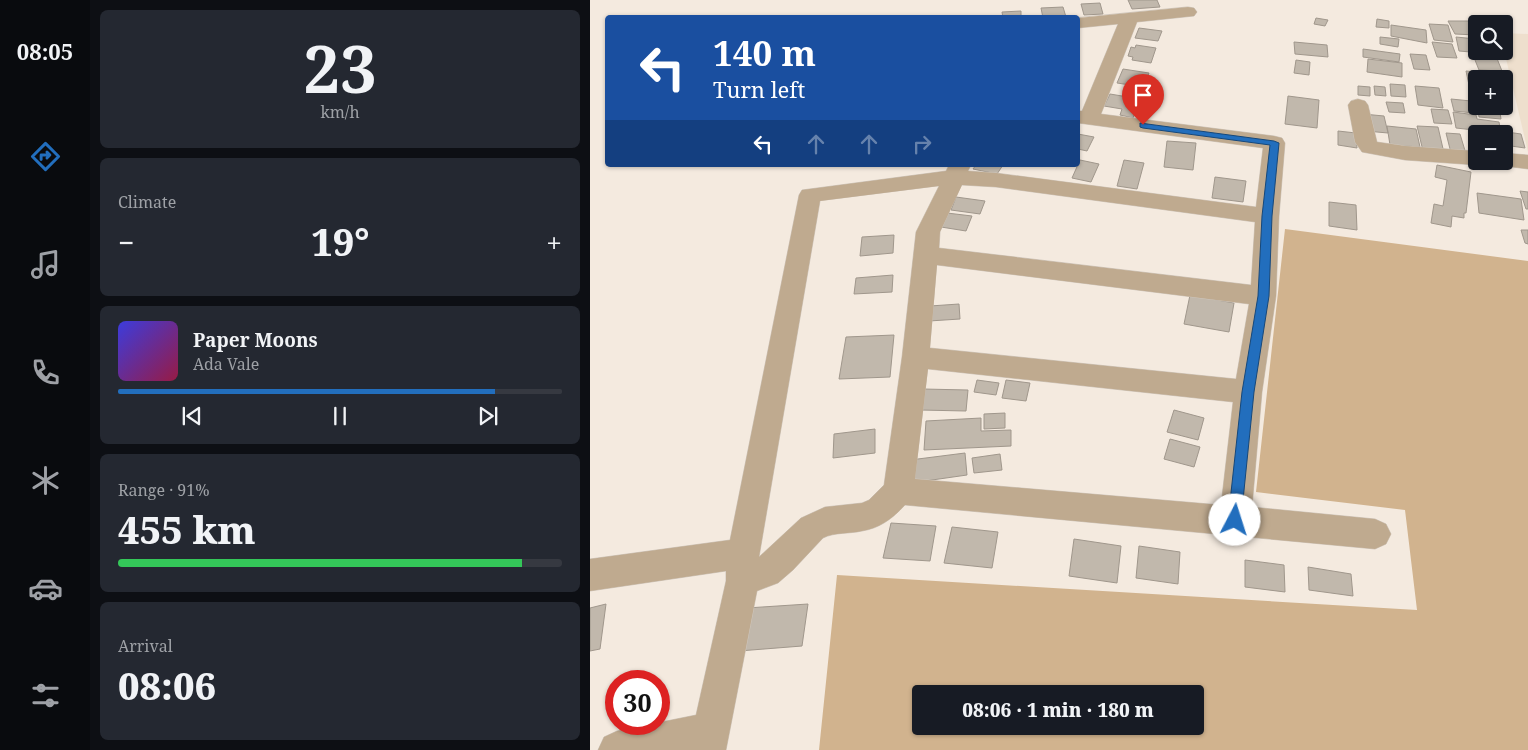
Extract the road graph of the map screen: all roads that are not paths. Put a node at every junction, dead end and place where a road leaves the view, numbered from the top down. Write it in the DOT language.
graph roads {
  1 [pos="1188,12"];
  2 [pos="1130,18"];
  3 [pos="1080,23"];
  4 [pos="1358,105"];
  5 [pos="1083,118"];
  6 [pos="1468,157"];
  7 [pos="1513,161"];
  8 [pos="1528,162"];
  9 [pos="957,171"];
  10 [pos="1267,216"];
  11 [pos="925,255"];
  12 [pos="1263,296"];
  13 [pos="916,357"];
  14 [pos="1248,392"];
  15 [pos="898,491"];
  16 [pos="1235,520"];
  17 [pos="1375,534"];
  18 [pos="743,567"];
  19 [pos="590,575"];
  20 [pos="709,740"];
  21 [pos="617,750"];
  1 -- 2 [label="street"];
  2 -- 3 [label="street"];
  2 -- 5 [label="street"];
  4 -- 6 [label="street"];
  5 -- 10 [label="street"];
  7 -- 8 [label="street"];
  9 -- 10 [label="street"];
  9 -- 11 [label="street"];
  9 -- 18 [label="street"];
  10 -- 12 [label="street"];
  11 -- 12 [label="street"];
  11 -- 13 [label="street"];
  12 -- 14 [label="street"];
  13 -- 14 [label="street"];
  13 -- 15 [label="street"];
  14 -- 16 [label="street"];
  15 -- 16 [label="street"];
  15 -- 18 [label="street"];
  16 -- 17 [label="street"];
  18 -- 19 [label="street"];
  18 -- 20 [label="street"];
  20 -- 21 [label="street"];
}
